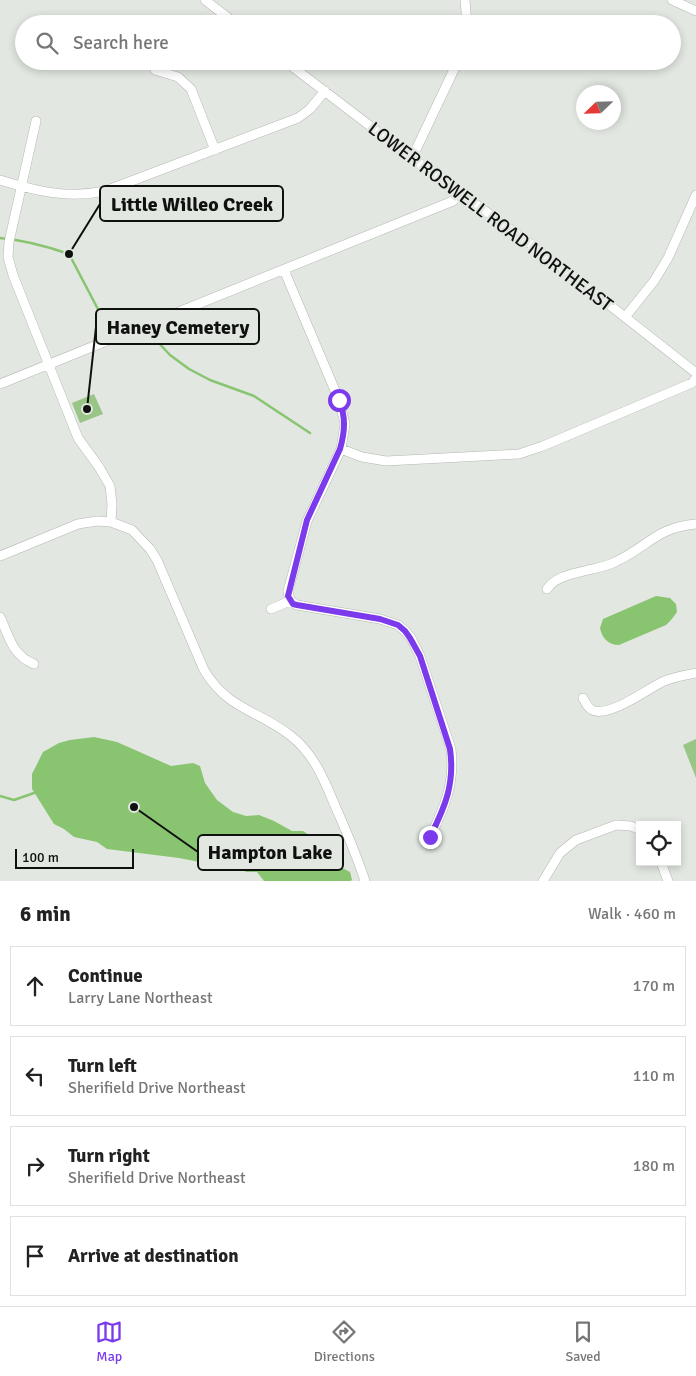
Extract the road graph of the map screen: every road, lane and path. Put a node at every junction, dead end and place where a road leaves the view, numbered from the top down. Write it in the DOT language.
graph roads {
  1 [pos="205,0"];
  2 [pos="464,0"];
  3 [pos="672,0"];
  4 [pos="696,11"];
  5 [pos="224,15"];
  6 [pos="466,15"];
  7 [pos="155,70"];
  8 [pos="297,70"];
  9 [pos="454,70"];
  10 [pos="325,91"];
  11 [pos="36,121"];
  12 [pos="215,150"];
  13 [pos="412,158"];
  14 [pos="0,180"];
  15 [pos="21,186"];
  16 [pos="462,193"];
  17 [pos="696,195"];
  18 [pos="284,270"];
  19 [pos="626,316"];
  20 [pos="48,364"];
  21 [pos="696,372"];
  22 [pos="696,378"];
  23 [pos="0,384"];
  24 [pos="340,449"];
  25 [pos="111,522"];
  26 [pos="696,524"];
  27 [pos="0,556"];
  28 [pos="547,590"];
  29 [pos="290,600"];
  30 [pos="271,609"];
  31 [pos="0,617"];
  32 [pos="34,664"];
  33 [pos="696,673"];
  34 [pos="583,698"];
  35 [pos="636,828"];
  36 [pos="430,837"];
  37 [pos="662,866"];
  38 [pos="365,881"];
  39 [pos="543,881"];
  40 [pos="668,881"];
  1 -- 5 [label="street"];
  2 -- 6 [label="street"];
  3 -- 4 [label="street"];
  7 -- 12 [label="street"];
  8 -- 10 [label="street, LOWER ROSWELL ROAD NORTHEAST"];
  9 -- 13 [label="street"];
  10 -- 12 [label="street"];
  10 -- 13 [label="street, LOWER ROSWELL ROAD NORTHEAST"];
  11 -- 15 [label="street"];
  12 -- 15 [label="street"];
  13 -- 16 [label="street, LOWER ROSWELL ROAD NORTHEAST"];
  14 -- 15 [label="street"];
  15 -- 20 [label="street"];
  16 -- 18 [label="street"];
  16 -- 19 [label="street, LOWER ROSWELL ROAD NORTHEAST"];
  17 -- 19 [label="street"];
  18 -- 20 [label="street"];
  18 -- 24 [label="street"];
  19 -- 21 [label="street, LOWER ROSWELL ROAD NORTHEAST"];
  20 -- 23 [label="street"];
  20 -- 25 [label="street"];
  22 -- 24 [label="street"];
  24 -- 29 [label="street"];
  25 -- 27 [label="street"];
  25 -- 38 [label="street"];
  26 -- 28 [label="street"];
  29 -- 30 [label="street"];
  29 -- 36 [label="street"];
  31 -- 32 [label="street"];
  33 -- 34 [label="street"];
  35 -- 39 [label="street"];
  37 -- 40 [label="street"];
}
